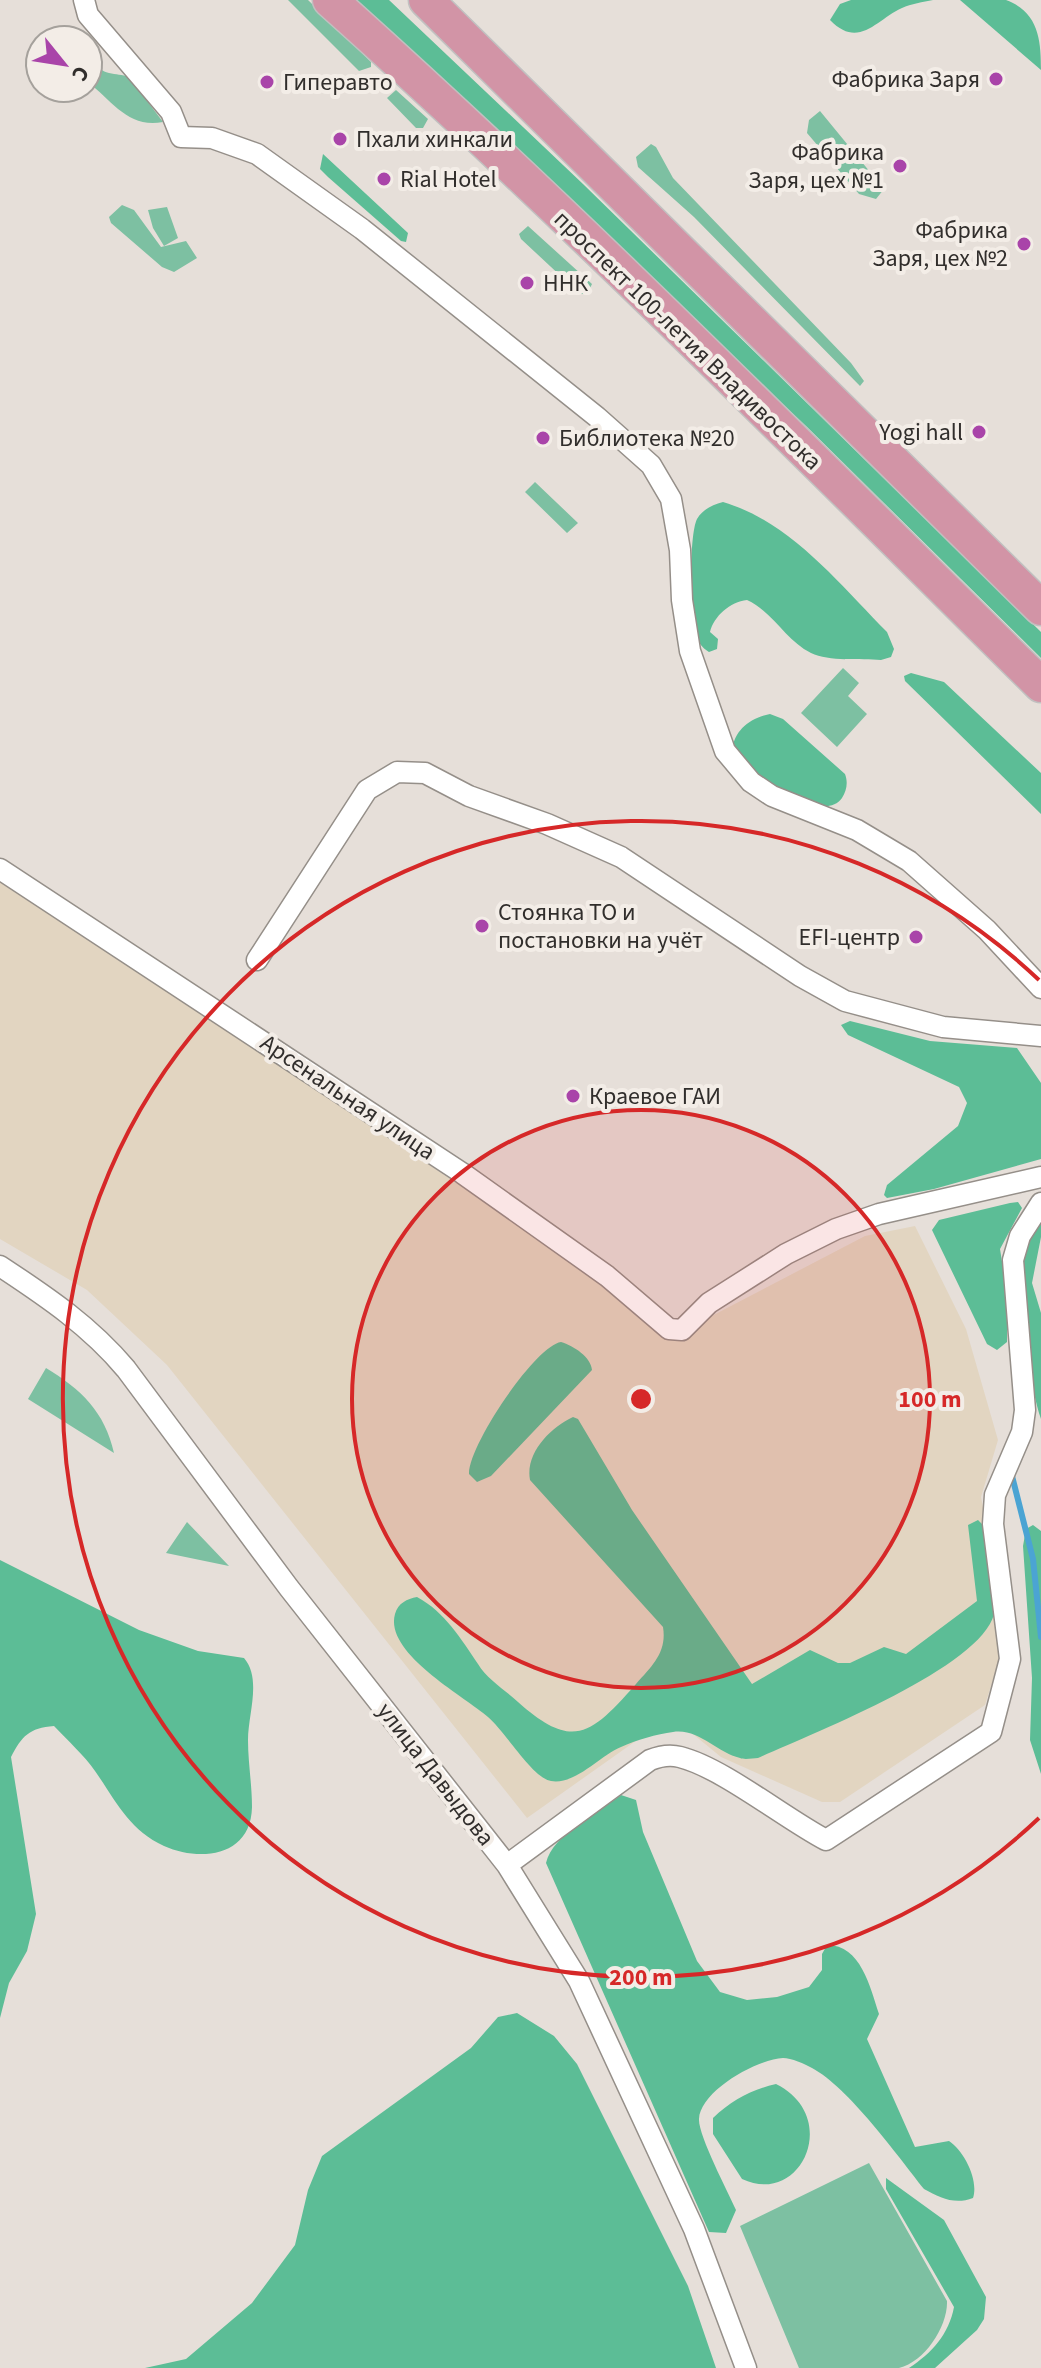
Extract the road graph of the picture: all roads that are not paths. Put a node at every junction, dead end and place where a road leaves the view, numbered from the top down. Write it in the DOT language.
graph roads {
  1 [pos="84,0"];
  2 [pos="330,0"];
  3 [pos="426,0"];
  4 [pos="1041,608"];
  5 [pos="1041,685"];
  6 [pos="0,869"];
  7 [pos="257,960"];
  8 [pos="1041,988"];
  9 [pos="1041,1036"];
  10 [pos="1041,1177"];
  11 [pos="1041,1203"];
  12 [pos="0,1266"];
  13 [pos="507,1865"];
  14 [pos="746,2368"];
  1 -- 8 [label="street"];
  2 -- 5 [label="highway, проспект 100-летия Владивостока"];
  3 -- 4 [label="highway"];
  6 -- 10 [label="street, Арсенальная улица"];
  7 -- 9 [label="street"];
  11 -- 13 [label="street"];
  12 -- 13 [label="street, улица Давыдова"];
  13 -- 14 [label="street, улица Давыдова"];
}
